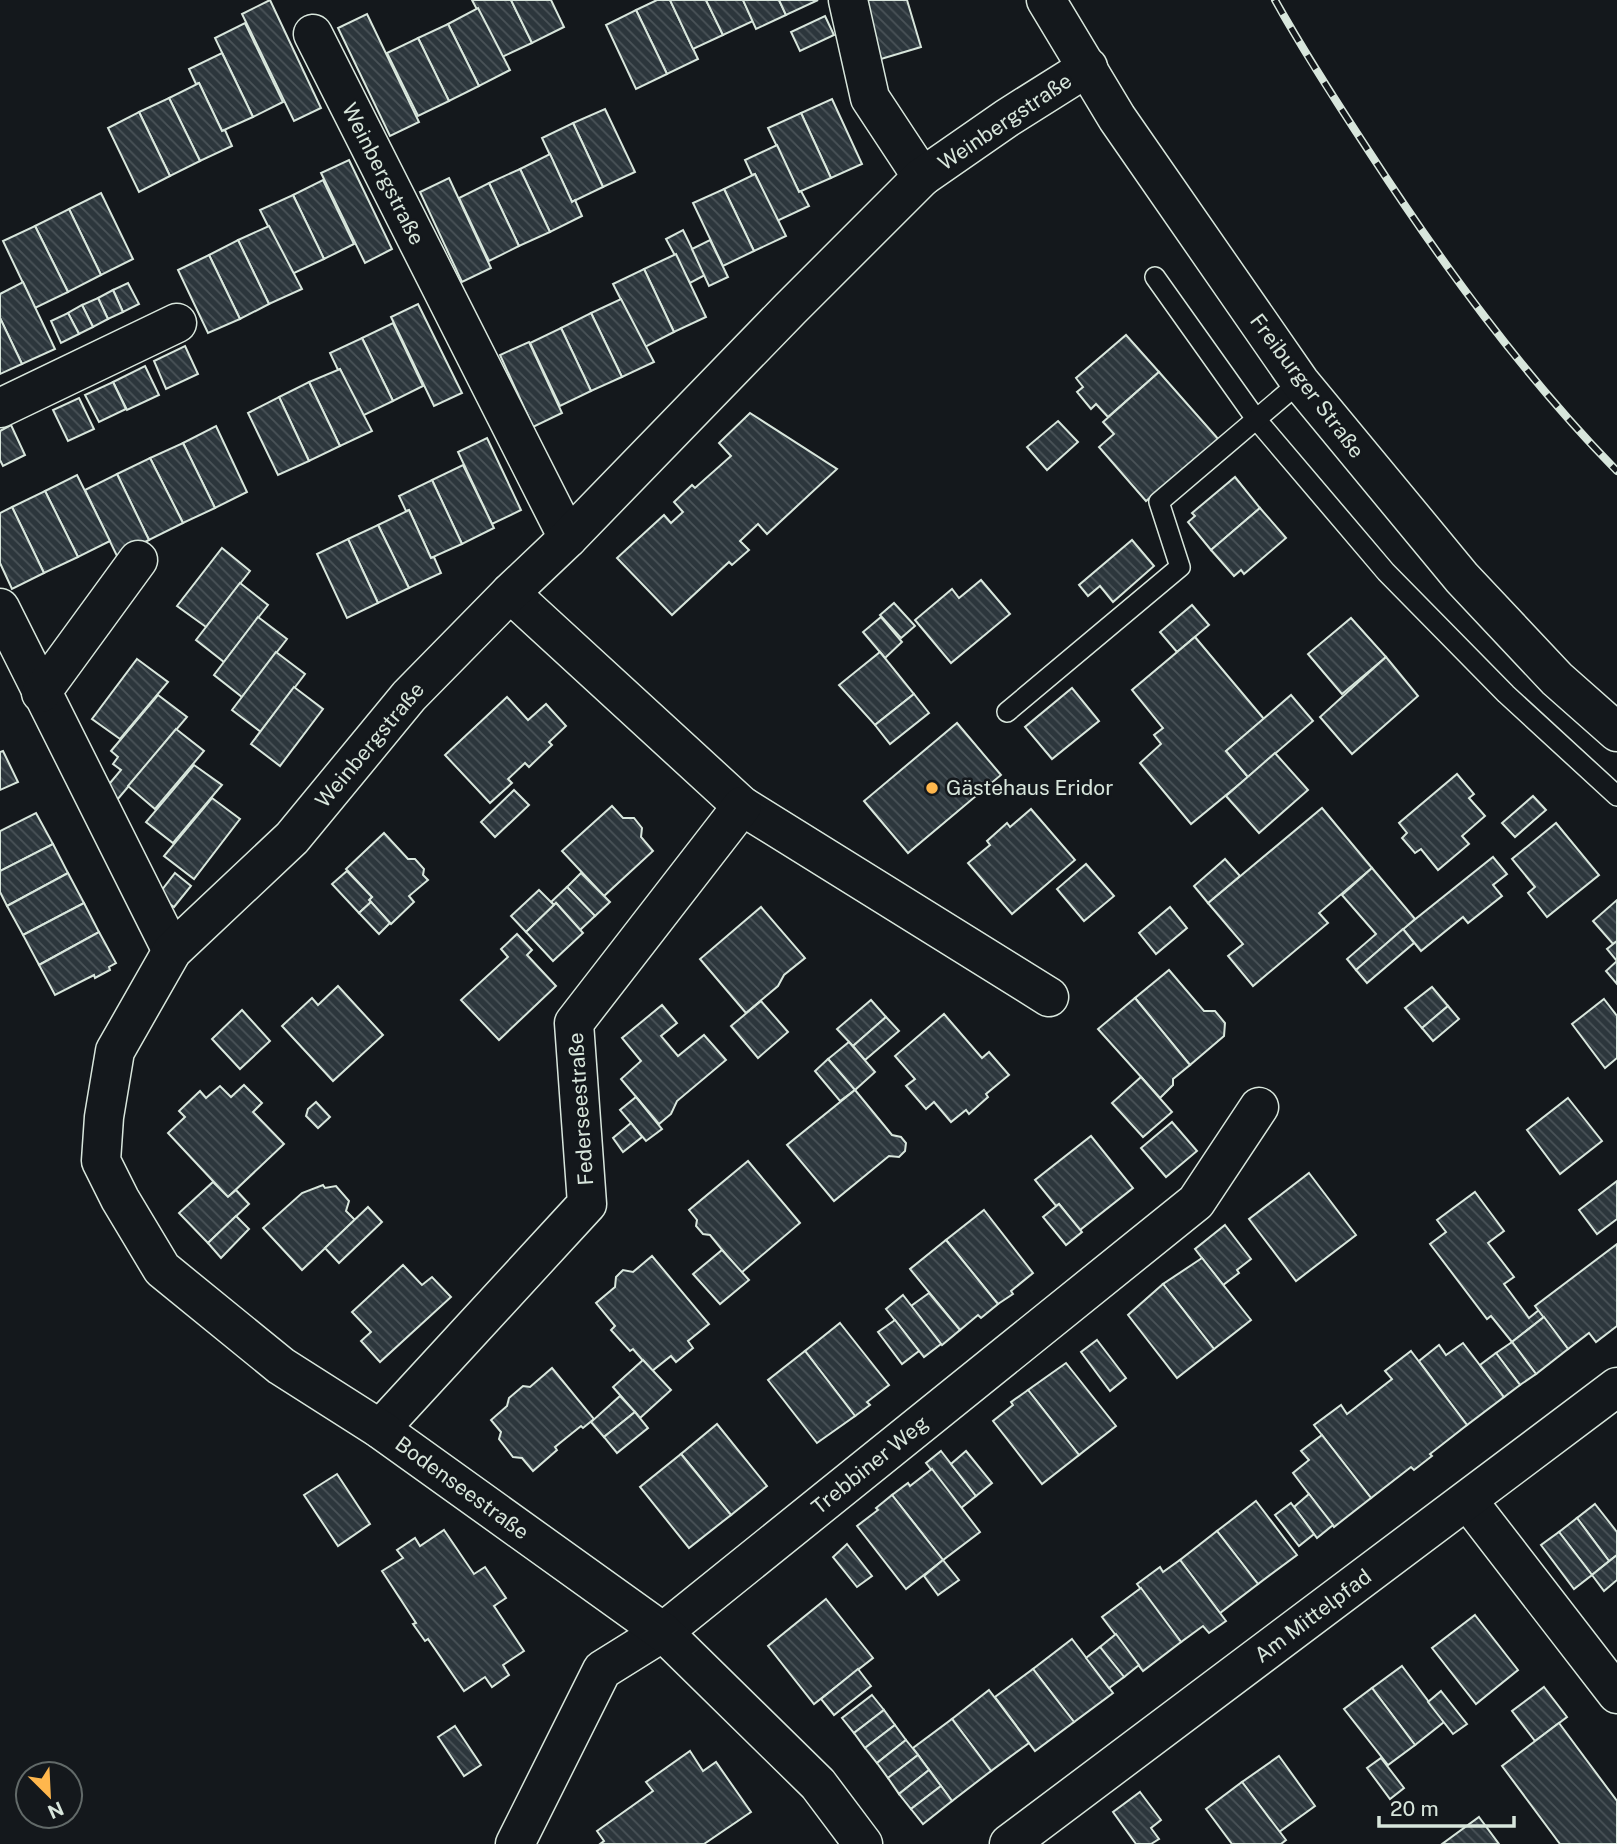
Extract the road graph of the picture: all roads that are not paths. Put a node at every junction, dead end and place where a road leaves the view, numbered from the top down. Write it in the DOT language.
graph roads {
  1 [pos="848,0"];
  2 [pos="1046,0"];
  3 [pos="313,34"];
  4 [pos="1088,68"];
  5 [pos="922,177"];
  6 [pos="1155,277"];
  7 [pos="177,323"];
  8 [pos="1300,382"];
  9 [pos="0,408"];
  10 [pos="1256,419"];
  11 [pos="568,538"];
  12 [pos="138,560"];
  13 [pos="510,593"];
  14 [pos="0,608"];
  15 [pos="41,693"];
  16 [pos="1007,712"];
  17 [pos="1617,732"];
  18 [pos="1617,796"];
  19 [pos="742,806"];
  20 [pos="172,951"];
  21 [pos="1049,997"];
  22 [pos="1259,1107"];
  23 [pos="104,1117"];
  24 [pos="1617,1387"];
  25 [pos="380,1429"];
  26 [pos="1468,1501"];
  27 [pos="663,1632"];
  28 [pos="1617,1694"];
  29 [pos="514,1844"];
  30 [pos="863,1844"];
  31 [pos="1009,1844"];
  1 -- 5 [label="street, Weinbergstraße"];
  2 -- 4 [label="street, Freiburger Straße"];
  3 -- 11 [label="street, Weinbergstraße"];
  4 -- 5 [label="street, Weinbergstraße"];
  4 -- 8 [label="street, Freiburger Straße"];
  5 -- 11 [label="street, Weinbergstraße"];
  6 -- 10 [label="lane"];
  7 -- 9 [label="street"];
  8 -- 10 [label="lane"];
  8 -- 17 [label="street, Freiburger Straße"];
  10 -- 16 [label="lane"];
  10 -- 18 [label="lane"];
  11 -- 13 [label="street, Weinbergstraße"];
  12 -- 15 [label="street"];
  13 -- 19 [label="street"];
  13 -- 20 [label="street, Weinbergstraße"];
  14 -- 15 [label="street"];
  15 -- 20 [label="street"];
  19 -- 21 [label="street"];
  19 -- 25 [label="street, Federseestraße"];
  20 -- 23 [label="street, Weinbergstraße"];
  22 -- 27 [label="street, Trebbiner Weg"];
  23 -- 25 [label="street, Bodenseestraße"];
  24 -- 26 [label="street, Am Mittelpfad"];
  25 -- 27 [label="street, Bodenseestraße"];
  26 -- 28 [label="street"];
  26 -- 31 [label="street, Am Mittelpfad"];
  27 -- 29 [label="street, Trebbiner Weg"];
  27 -- 30 [label="street, Bodenseestraße"];
}
